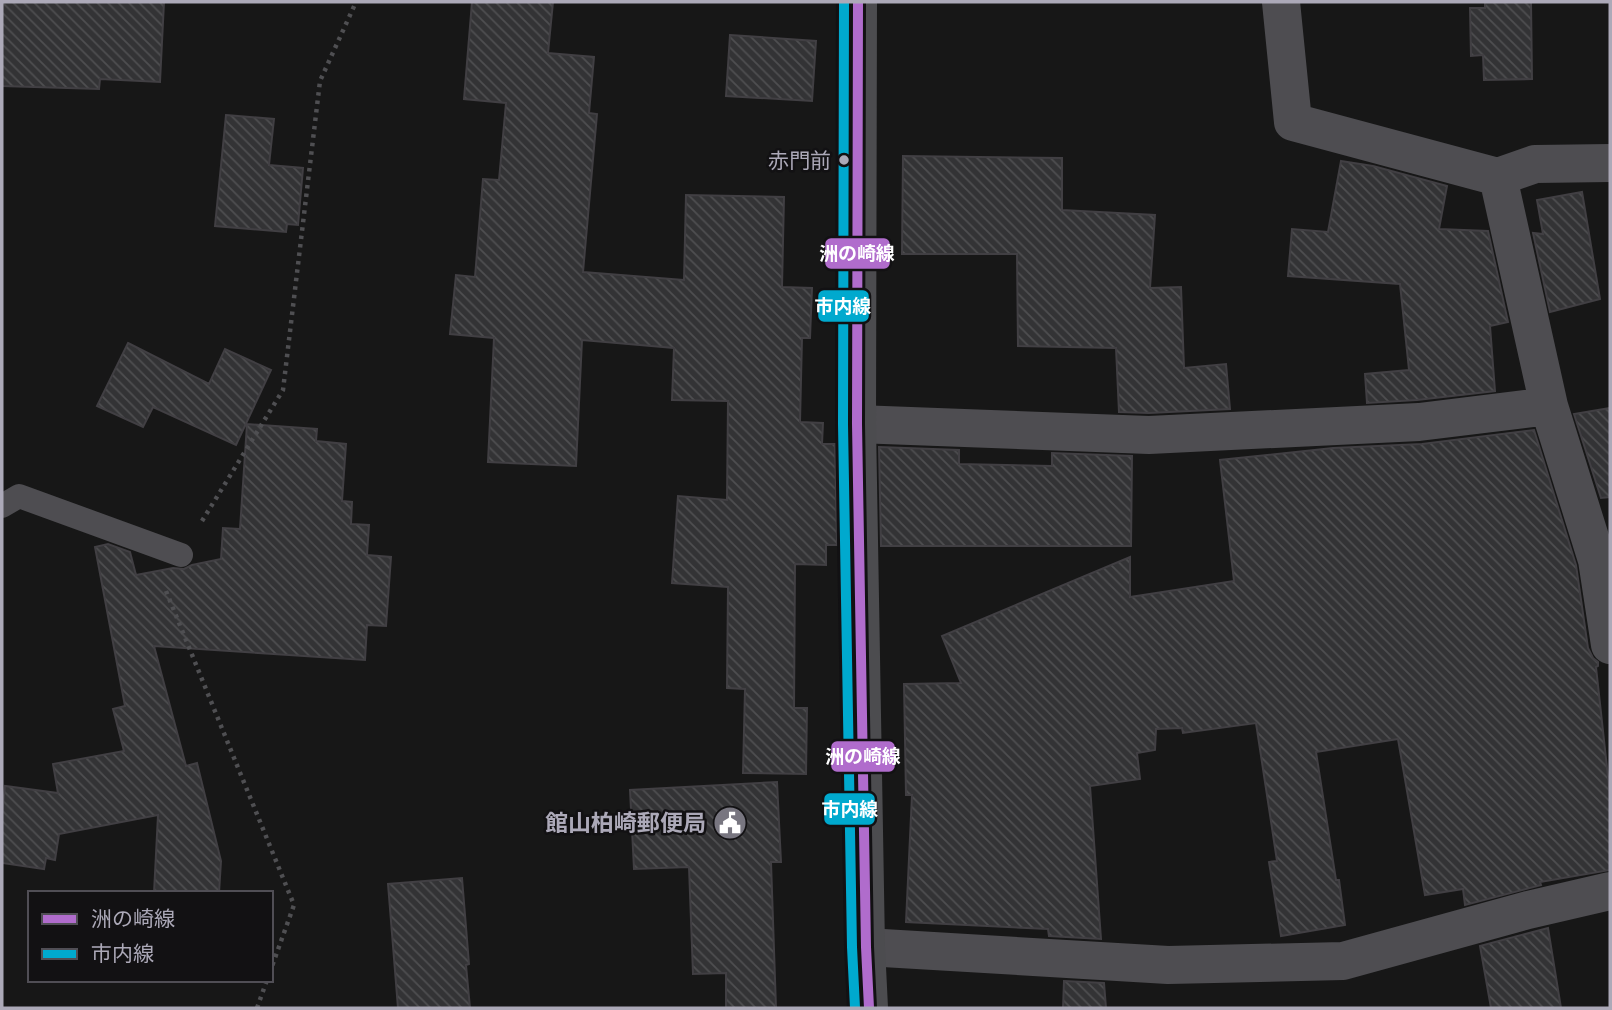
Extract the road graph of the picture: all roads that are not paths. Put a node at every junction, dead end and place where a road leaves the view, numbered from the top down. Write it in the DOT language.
graph roads {
  1 [pos="858,2"];
  2 [pos="1281,2"];
  3 [pos="1610,163"];
  4 [pos="1498,177"];
  5 [pos="1549,405"];
  6 [pos="857,424"];
  7 [pos="2,506"];
  8 [pos="181,555"];
  9 [pos="1610,645"];
  10 [pos="1610,891"];
  11 [pos="866,947"];
  12 [pos="869,1008"];
  1 -- 6 [label="main road"];
  2 -- 4 [label="street"];
  3 -- 4 [label="street"];
  4 -- 5 [label="street"];
  5 -- 6 [label="street"];
  5 -- 9 [label="street"];
  6 -- 11 [label="main road"];
  7 -- 8 [label="lane"];
  10 -- 11 [label="street"];
  11 -- 12 [label="main road"];
}
